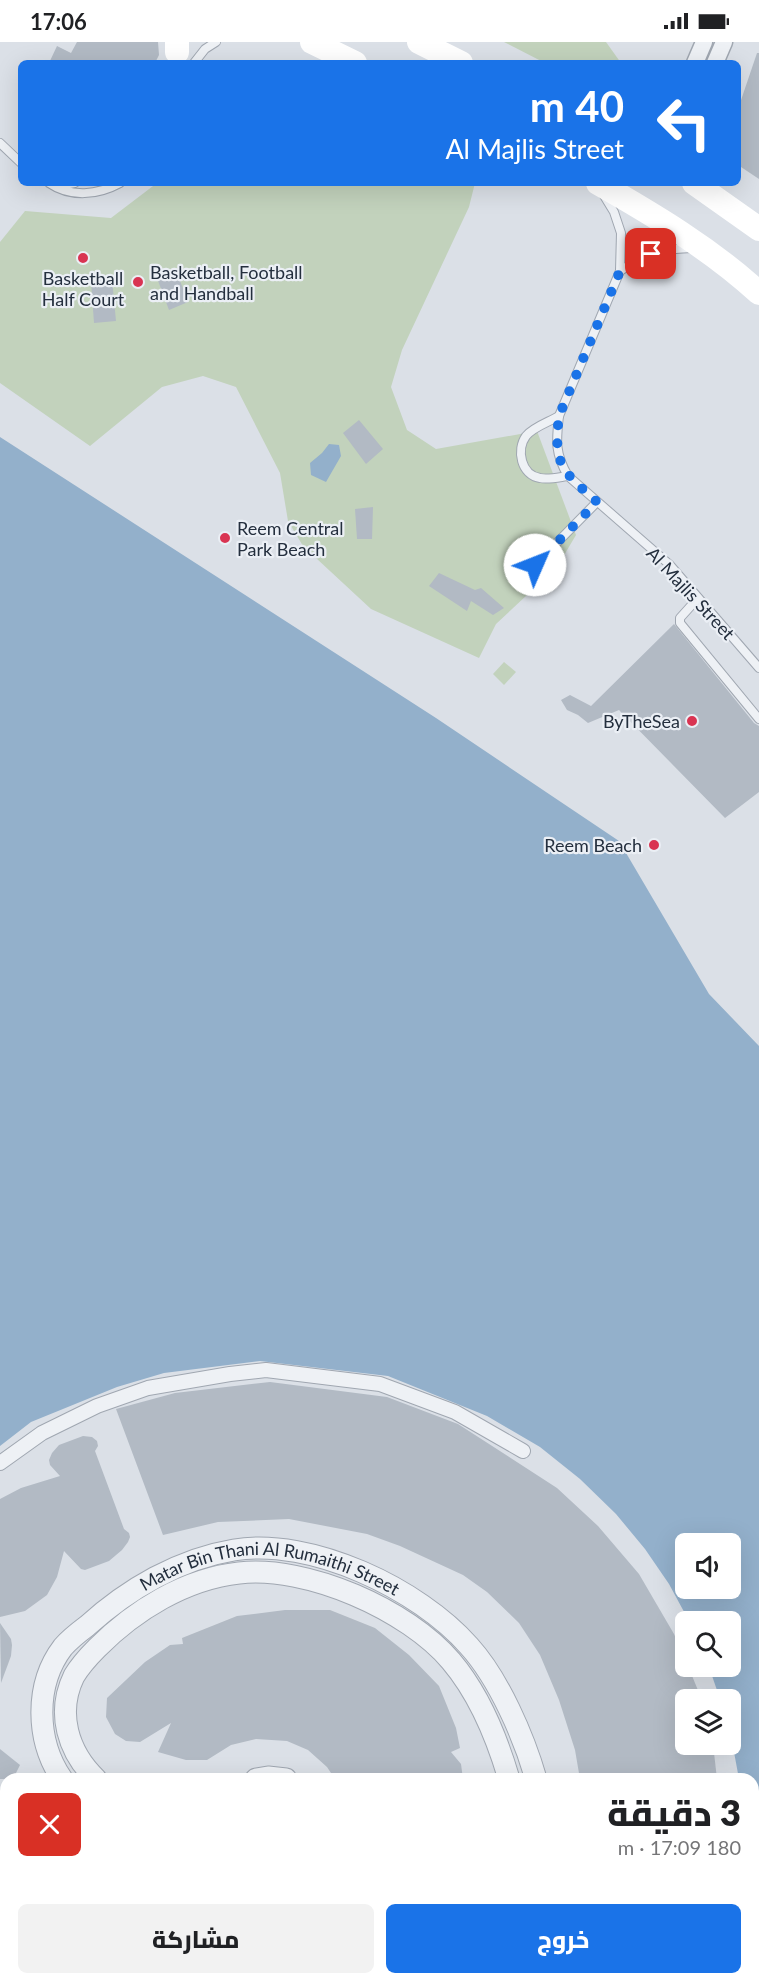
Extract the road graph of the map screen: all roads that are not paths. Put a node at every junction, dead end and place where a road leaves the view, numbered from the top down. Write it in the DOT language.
graph roads {
  1 [pos="216,42"];
  2 [pos="312,42"];
  3 [pos="419,42"];
  4 [pos="704,42"];
  5 [pos="724,42"];
  6 [pos="181,52"];
  7 [pos="349,60"];
  8 [pos="455,60"];
  9 [pos="696,60"];
  10 [pos="717,60"];
  11 [pos="0,144"];
  12 [pos="18,160"];
  13 [pos="55,186"];
  14 [pos="113,186"];
  15 [pos="599,186"];
  16 [pos="602,186"];
  17 [pos="698,186"];
  18 [pos="717,186"];
  19 [pos="752,224"];
  20 [pos="704,249"];
  21 [pos="620,271"];
  22 [pos="759,293"];
  23 [pos="559,416"];
  24 [pos="568,476"];
  25 [pos="597,502"];
  26 [pos="535,565"];
  27 [pos="698,598"];
  28 [pos="759,668"];
  29 [pos="759,719"];
  30 [pos="523,1450"];
  31 [pos="0,1463"];
  32 [pos="58,1773"];
  33 [pos="90,1773"];
  34 [pos="507,1773"];
  35 [pos="534,1773"];
  1 -- 6 [label="lane"];
  2 -- 7 [label="main road"];
  3 -- 8 [label="main road"];
  4 -- 9 [label="street"];
  5 -- 10 [label="street"];
  11 -- 12 [label="lane"];
  13 -- 14 [label="lane"];
  15 -- 21 [label="lane, Al Majlis Street"];
  16 -- 20 [label="main road"];
  17 -- 19 [label="main road"];
  18 -- 19 [label="street"];
  20 -- 21 [label="lane"];
  20 -- 22 [label="main road"];
  21 -- 23 [label="lane, Al Majlis Street"];
  23 -- 24 [label="lane, Al Majlis Street"];
  23 -- 24 [label="lane"];
  24 -- 25 [label="lane, Al Majlis Street"];
  25 -- 26 [label="lane"];
  25 -- 27 [label="lane, Al Majlis Street"];
  27 -- 28 [label="lane, Al Majlis Street"];
  27 -- 29 [label="lane"];
  30 -- 31 [label="street"];
  32 -- 35 [label="street, Matar Bin Thani Al Rumaithi Street"];
  33 -- 34 [label="street, Matar Bin Thani Al Rumaithi Street"];
}
